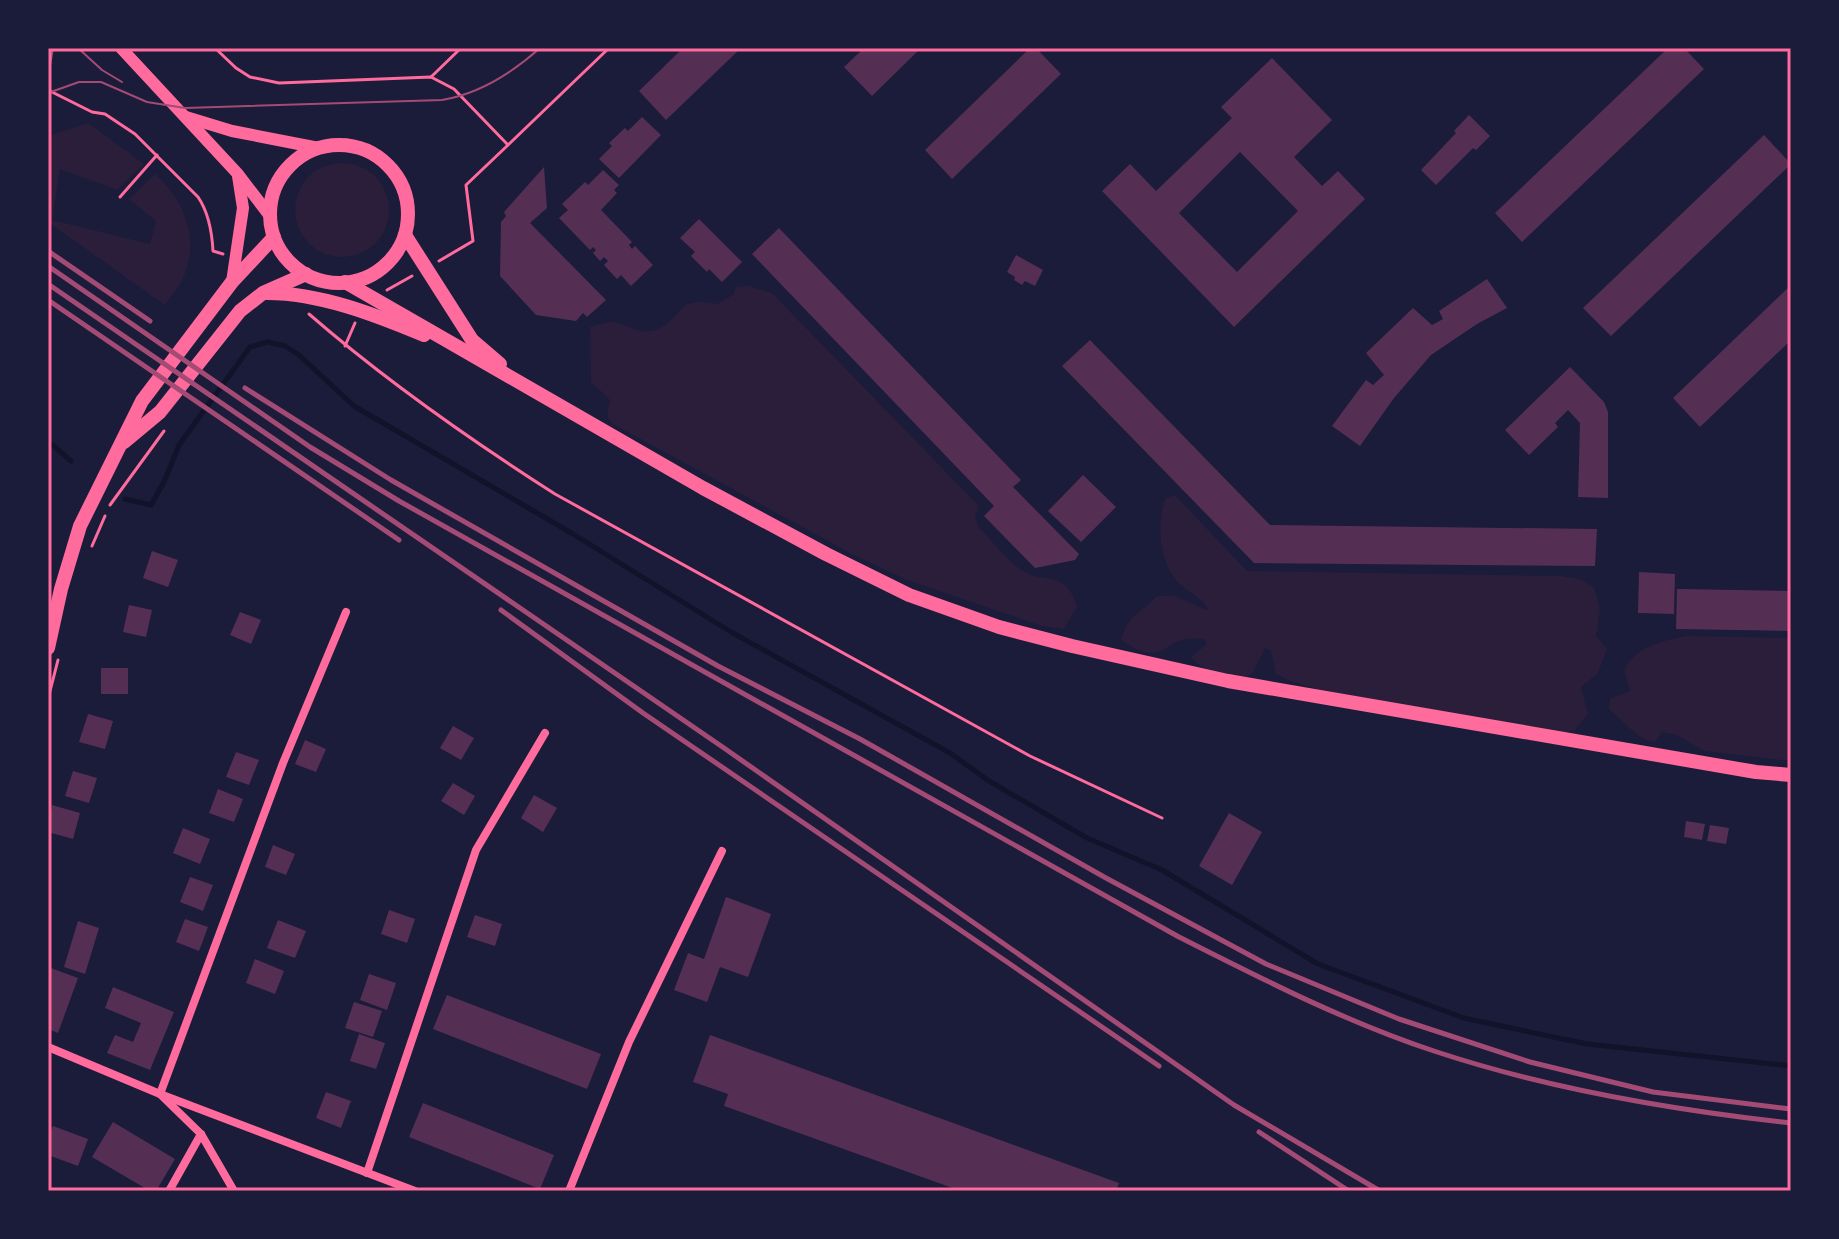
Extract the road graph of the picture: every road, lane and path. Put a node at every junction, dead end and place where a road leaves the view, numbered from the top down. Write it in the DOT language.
graph roads {
  1 [pos="121,48"];
  2 [pos="215,48"];
  3 [pos="461,48"];
  4 [pos="609,48"];
  5 [pos="431,77"];
  6 [pos="48,90"];
  7 [pos="183,116"];
  8 [pos="319,148"];
  9 [pos="157,155"];
  10 [pos="237,173"];
  11 [pos="120,197"];
  12 [pos="270,216"];
  13 [pos="405,235"];
  14 [pos="274,237"];
  15 [pos="236,258"];
  16 [pos="306,274"];
  17 [pos="232,282"];
  18 [pos="345,282"];
  19 [pos="263,293"];
  20 [pos="294,294"];
  21 [pos="463,351"];
  22 [pos="518,380"];
  23 [pos="164,431"];
  24 [pos="121,445"];
  25 [pos="90,551"];
  26 [pos="346,612"];
  27 [pos="54,651"];
  28 [pos="48,699"];
  29 [pos="545,733"];
  30 [pos="1791,775"];
  31 [pos="1162,818"];
  32 [pos="722,851"];
  33 [pos="48,1047"];
  34 [pos="160,1094"];
  35 [pos="201,1134"];
  36 [pos="367,1173"];
  37 [pos="169,1191"];
  38 [pos="234,1191"];
  39 [pos="415,1191"];
  40 [pos="569,1191"];
  1 -- 7 [label="main road"];
  2 -- 5 [label="path"];
  3 -- 5 [label="path"];
  4 -- 5 [label="path"];
  6 -- 9 [label="path"];
  7 -- 8 [label="main road"];
  7 -- 10 [label="main road"];
  8 -- 12 [label="main road"];
  8 -- 13 [label="main road"];
  9 -- 11 [label="path"];
  9 -- 15 [label="path"];
  10 -- 12 [label="main road"];
  10 -- 15 [label="main road"];
  12 -- 14 [label="main road"];
  13 -- 18 [label="main road"];
  13 -- 22 [label="main road"];
  14 -- 16 [label="main road"];
  14 -- 17 [label="main road"];
  15 -- 17 [label="main road"];
  16 -- 18 [label="main road"];
  16 -- 19 [label="main road"];
  17 -- 24 [label="main road"];
  18 -- 21 [label="main road"];
  19 -- 20 [label="main road"];
  19 -- 24 [label="main road"];
  20 -- 21 [label="main road"];
  20 -- 31 [label="path"];
  21 -- 22 [label="main road"];
  22 -- 30 [label="main road"];
  23 -- 25 [label="path"];
  24 -- 27 [label="main road"];
  26 -- 34 [label="street"];
  27 -- 28 [label="path"];
  29 -- 36 [label="street"];
  32 -- 40 [label="street"];
  33 -- 34 [label="street"];
  34 -- 35 [label="street"];
  34 -- 36 [label="street"];
  35 -- 37 [label="street"];
  35 -- 38 [label="street"];
  36 -- 39 [label="street"];
}
